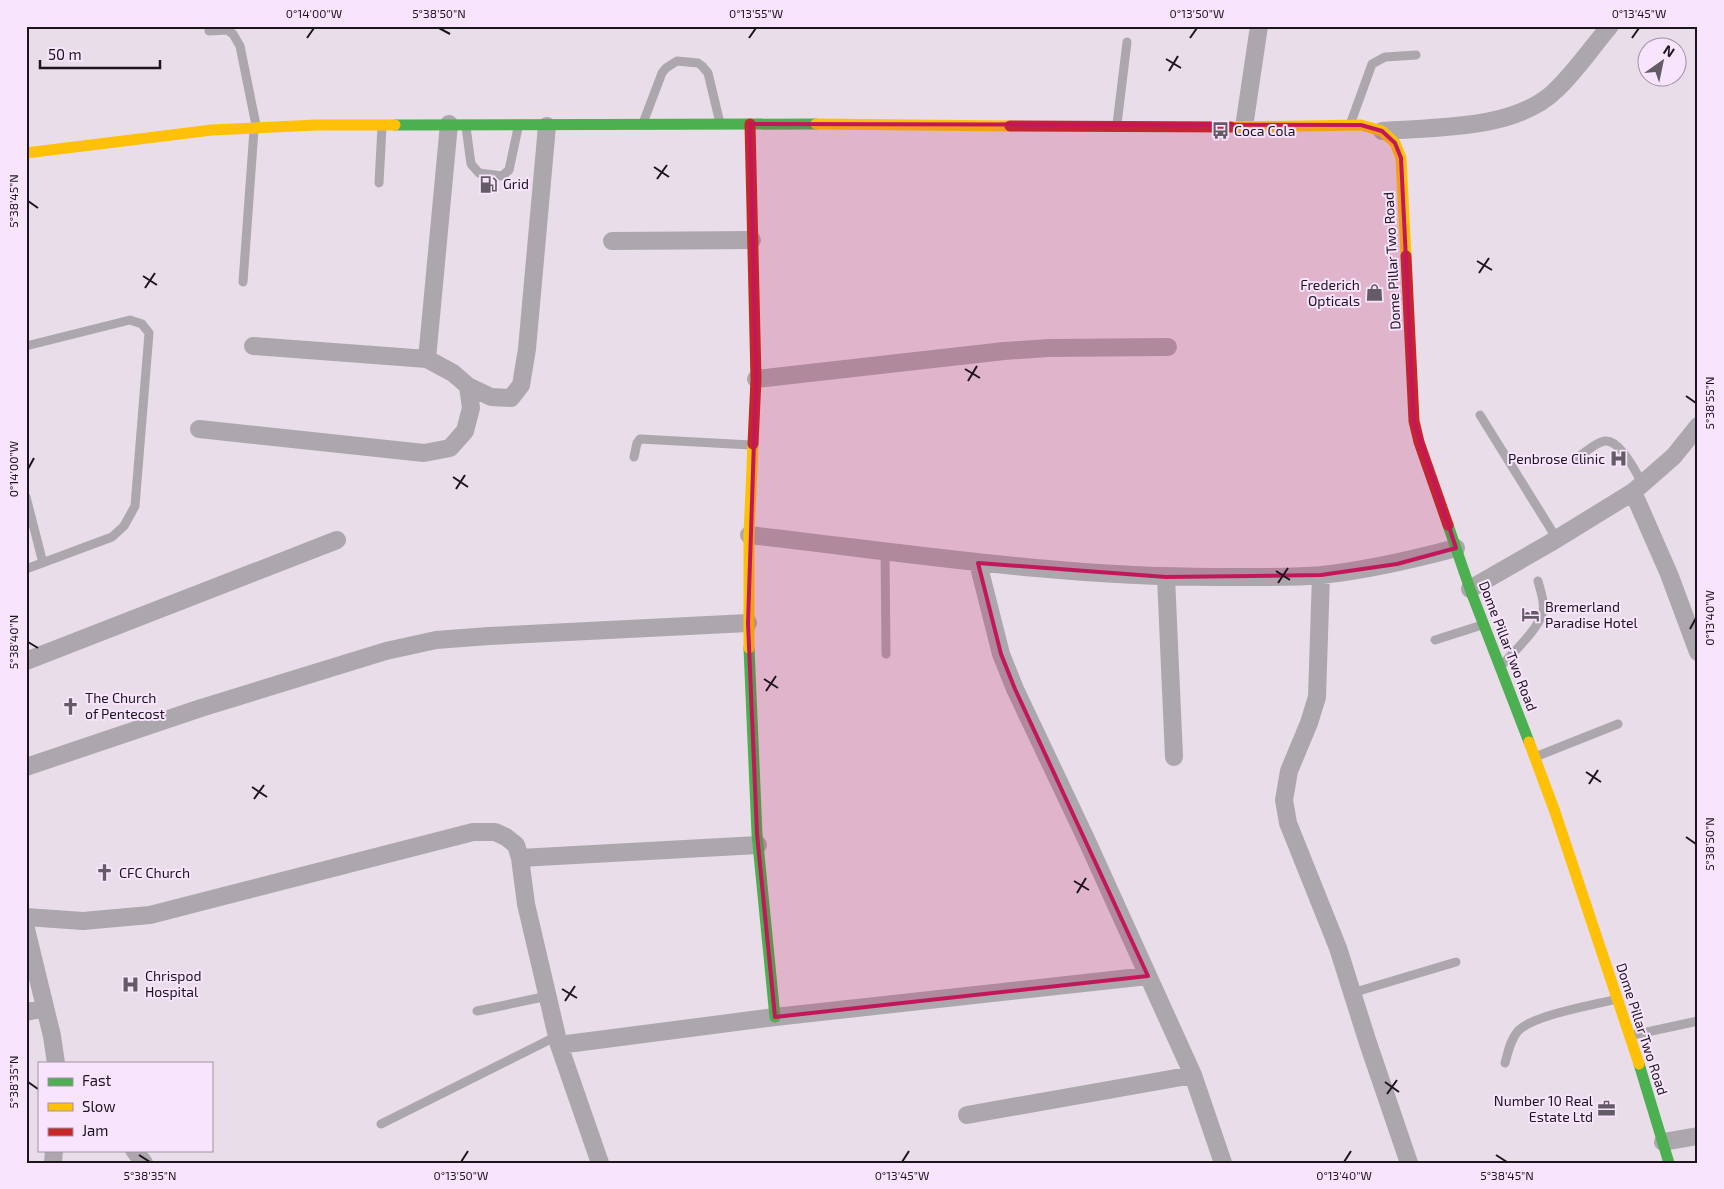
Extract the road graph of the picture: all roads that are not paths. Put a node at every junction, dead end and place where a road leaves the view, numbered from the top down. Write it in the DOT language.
graph roads {
  1 [pos="1259,26"];
  2 [pos="1610,26"];
  3 [pos="209,32"];
  4 [pos="1127,42"];
  5 [pos="1416,55"];
  6 [pos="457,124"];
  7 [pos="721,124"];
  8 [pos="750,124"];
  9 [pos="382,125"];
  10 [pos="519,125"];
  11 [pos="642,125"];
  12 [pos="1350,125"];
  13 [pos="547,126"];
  14 [pos="1117,126"];
  15 [pos="1244,127"];
  16 [pos="255,128"];
  17 [pos="1382,131"];
  18 [pos="26,153"];
  19 [pos="379,183"];
  20 [pos="612,240"];
  21 [pos="752,240"];
  22 [pos="243,282"];
  23 [pos="26,346"];
  24 [pos="253,346"];
  25 [pos="1168,347"];
  26 [pos="427,359"];
  27 [pos="756,379"];
  28 [pos="468,386"];
  29 [pos="1480,415"];
  30 [pos="1698,426"];
  31 [pos="199,429"];
  32 [pos="753,445"];
  33 [pos="634,457"];
  34 [pos="1578,457"];
  35 [pos="1638,488"];
  36 [pos="26,497"];
  37 [pos="749,535"];
  38 [pos="1557,539"];
  39 [pos="337,540"];
  40 [pos="1456,548"];
  41 [pos="885,550"];
  42 [pos="43,563"];
  43 [pos="978,563"];
  44 [pos="26,569"];
  45 [pos="1321,575"];
  46 [pos="1166,577"];
  47 [pos="1538,581"];
  48 [pos="1470,589"];
  49 [pos="748,623"];
  50 [pos="1484,624"];
  51 [pos="1436,640"];
  52 [pos="1698,652"];
  53 [pos="886,654"];
  54 [pos="26,661"];
  55 [pos="1501,666"];
  56 [pos="1618,724"];
  57 [pos="1174,757"];
  58 [pos="1535,757"];
  59 [pos="26,766"];
  60 [pos="758,845"];
  61 [pos="520,858"];
  62 [pos="26,916"];
  63 [pos="26,929"];
  64 [pos="1456,962"];
  65 [pos="1148,976"];
  66 [pos="1352,993"];
  67 [pos="548,996"];
  68 [pos="1617,999"];
  69 [pos="44,1008"];
  70 [pos="477,1011"];
  71 [pos="26,1012"];
  72 [pos="775,1017"];
  73 [pos="1698,1021"];
  74 [pos="1630,1036"];
  75 [pos="558,1040"];
  76 [pos="58,1059"];
  77 [pos="1505,1064"];
  78 [pos="1193,1074"];
  79 [pos="967,1115"];
  80 [pos="381,1124"];
  81 [pos="1698,1136"];
  82 [pos="1663,1142"];
  83 [pos="136,1152"];
  84 [pos="144,1163"];
  85 [pos="600,1163"];
  86 [pos="1223,1163"];
  87 [pos="1409,1163"];
  88 [pos="1669,1163"];
  1 -- 15 [label="street"];
  2 -- 17 [label="street"];
  3 -- 16 [label="lane"];
  4 -- 14 [label="lane"];
  5 -- 12 [label="lane"];
  6 -- 9 [label="street"];
  6 -- 10 [label="street"];
  6 -- 10 [label="lane"];
  6 -- 26 [label="street"];
  7 -- 8 [label="street"];
  7 -- 11 [label="street"];
  7 -- 11 [label="lane"];
  8 -- 14 [label="street"];
  8 -- 21 [label="street"];
  9 -- 16 [label="street"];
  9 -- 19 [label="lane"];
  10 -- 13 [label="street"];
  11 -- 13 [label="street"];
  12 -- 15 [label="street"];
  12 -- 17 [label="street"];
  13 -- 28 [label="street"];
  14 -- 15 [label="street"];
  16 -- 18 [label="street"];
  16 -- 22 [label="lane"];
  17 -- 40 [label="street, Dome Pillar Two Road"];
  20 -- 21 [label="street"];
  21 -- 27 [label="street"];
  23 -- 42 [label="lane"];
  24 -- 26 [label="street"];
  25 -- 27 [label="street"];
  26 -- 28 [label="street"];
  27 -- 32 [label="street"];
  28 -- 31 [label="street"];
  29 -- 38 [label="lane"];
  30 -- 35 [label="street"];
  32 -- 33 [label="lane"];
  32 -- 37 [label="street"];
  34 -- 35 [label="lane"];
  35 -- 38 [label="street"];
  35 -- 52 [label="street"];
  36 -- 42 [label="lane"];
  37 -- 41 [label="street"];
  37 -- 49 [label="street"];
  38 -- 48 [label="street"];
  39 -- 54 [label="street"];
  40 -- 45 [label="street"];
  40 -- 48 [label="street, Dome Pillar Two Road"];
  41 -- 43 [label="street"];
  41 -- 53 [label="lane"];
  42 -- 44 [label="lane"];
  43 -- 46 [label="street"];
  43 -- 65 [label="street"];
  45 -- 46 [label="street"];
  45 -- 66 [label="street"];
  46 -- 57 [label="street"];
  47 -- 55 [label="lane"];
  48 -- 50 [label="street, Dome Pillar Two Road"];
  49 -- 59 [label="street"];
  49 -- 60 [label="street"];
  50 -- 51 [label="lane"];
  50 -- 55 [label="street, Dome Pillar Two Road"];
  55 -- 58 [label="street, Dome Pillar Two Road"];
  56 -- 58 [label="lane"];
  58 -- 68 [label="street, Dome Pillar Two Road"];
  60 -- 61 [label="street"];
  60 -- 72 [label="street"];
  61 -- 62 [label="street"];
  61 -- 67 [label="street"];
  63 -- 69 [label="street"];
  64 -- 66 [label="lane"];
  65 -- 72 [label="street"];
  65 -- 78 [label="street"];
  66 -- 87 [label="street"];
  67 -- 70 [label="lane"];
  67 -- 75 [label="street"];
  68 -- 74 [label="street, Dome Pillar Two Road"];
  68 -- 77 [label="lane"];
  69 -- 71 [label="street"];
  69 -- 76 [label="street"];
  72 -- 75 [label="street"];
  73 -- 74 [label="lane"];
  74 -- 82 [label="street, Dome Pillar Two Road"];
  75 -- 80 [label="lane"];
  75 -- 85 [label="street"];
  78 -- 79 [label="street"];
  78 -- 86 [label="street"];
  81 -- 82 [label="street"];
  82 -- 88 [label="street, Dome Pillar Two Road"];
  83 -- 84 [label="street"];
}
